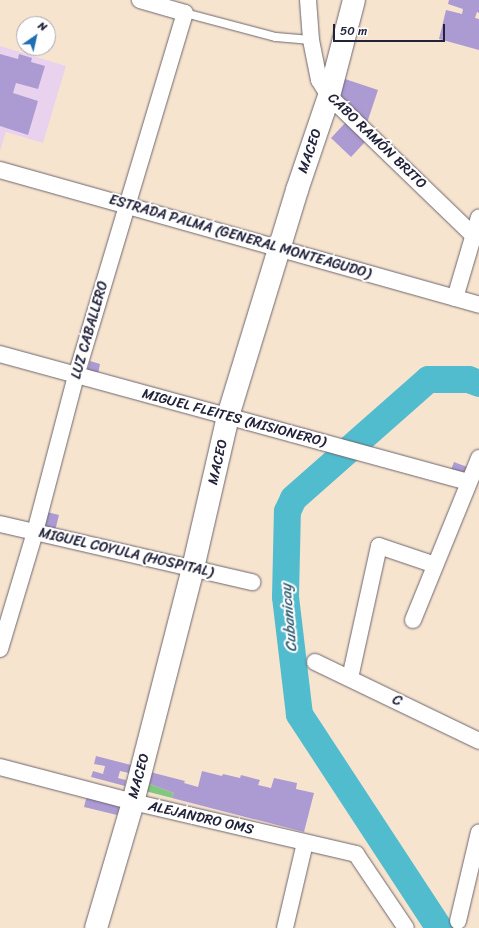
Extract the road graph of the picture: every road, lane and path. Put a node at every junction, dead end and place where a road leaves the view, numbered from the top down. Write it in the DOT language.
graph roads {
  1 [pos="140,0"];
  2 [pos="308,0"];
  3 [pos="354,0"];
  4 [pos="185,12"];
  5 [pos="311,40"];
  6 [pos="329,96"];
  7 [pos="0,170"];
  8 [pos="126,206"];
  9 [pos="479,217"];
  10 [pos="477,237"];
  11 [pos="280,248"];
  12 [pos="455,298"];
  13 [pos="479,305"];
  14 [pos="0,354"];
  15 [pos="76,376"];
  16 [pos="228,416"];
  17 [pos="479,458"];
  18 [pos="468,482"];
  19 [pos="0,524"];
  20 [pos="35,532"];
  21 [pos="435,565"];
  22 [pos="193,568"];
  23 [pos="252,582"];
  24 [pos="413,620"];
  25 [pos="0,649"];
  26 [pos="315,662"];
  27 [pos="350,678"];
  28 [pos="479,741"];
  29 [pos="0,767"];
  30 [pos="133,802"];
  31 [pos="478,839"];
  32 [pos="305,843"];
  33 [pos="458,921"];
  34 [pos="96,928"];
  35 [pos="285,928"];
  36 [pos="406,928"];
  1 -- 4 [label="street"];
  2 -- 5 [label="street, CABO RAMÓN BRITO"];
  3 -- 6 [label="main road, MACEO"];
  4 -- 5 [label="lane"];
  4 -- 8 [label="street, LUZ CABALLERO"];
  5 -- 6 [label="street, CABO RAMÓN BRITO"];
  6 -- 10 [label="street, CABO RAMÓN BRITO"];
  6 -- 11 [label="main road, MACEO"];
  7 -- 8 [label="street, ESTRADA PALMA (GENERAL MONTEAGUDO)"];
  8 -- 11 [label="street, ESTRADA PALMA (GENERAL MONTEAGUDO)"];
  8 -- 15 [label="street, LUZ CABALLERO"];
  9 -- 10 [label="street"];
  10 -- 12 [label="street"];
  11 -- 12 [label="street, ESTRADA PALMA (GENERAL MONTEAGUDO)"];
  11 -- 16 [label="main road, MACEO"];
  12 -- 13 [label="street, ESTRADA PALMA (GENERAL MONTEAGUDO)"];
  14 -- 15 [label="street, MIGUEL FLEITES (MISIONERO)"];
  15 -- 16 [label="street, MIGUEL FLEITES (MISIONERO)"];
  15 -- 20 [label="street, LUZ CABALLERO"];
  16 -- 18 [label="street, MIGUEL FLEITES (MISIONERO)"];
  16 -- 22 [label="main road, MACEO"];
  17 -- 18 [label="street"];
  18 -- 21 [label="street"];
  19 -- 20 [label="street, MIGUEL COYULA (HOSPITAL)"];
  20 -- 22 [label="street, MIGUEL COYULA (HOSPITAL)"];
  20 -- 25 [label="street, LUZ CABALLERO"];
  21 -- 24 [label="street"];
  21 -- 27 [label="street"];
  22 -- 23 [label="street, MIGUEL COYULA (HOSPITAL)"];
  22 -- 30 [label="main road, MACEO"];
  26 -- 27 [label="street, C"];
  27 -- 28 [label="street, C"];
  29 -- 30 [label="street, ALEJANDRO OMS"];
  30 -- 32 [label="street, ALEJANDRO OMS"];
  30 -- 34 [label="main road, MACEO"];
  31 -- 33 [label="street"];
  32 -- 35 [label="street"];
  32 -- 36 [label="street, ALEJANDRO OMS"];
}
